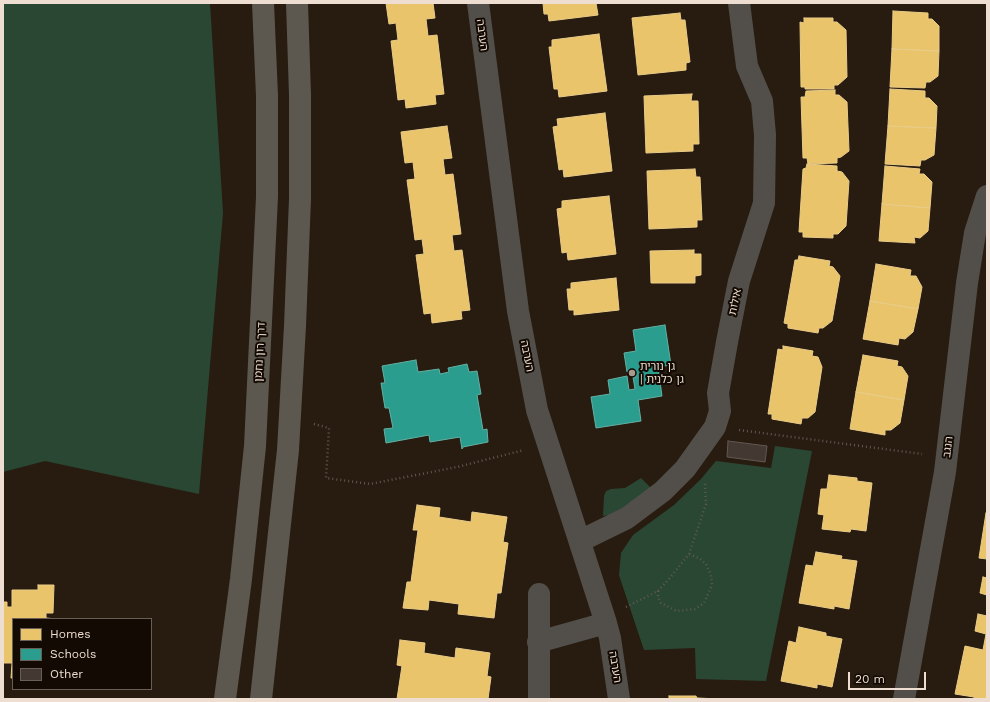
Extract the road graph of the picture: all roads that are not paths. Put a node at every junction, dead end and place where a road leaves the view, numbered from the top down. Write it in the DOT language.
graph roads {
  1 [pos="263,3"];
  2 [pos="297,3"];
  3 [pos="478,3"];
  4 [pos="739,3"];
  5 [pos="987,196"];
  6 [pos="580,541"];
  7 [pos="539,594"];
  8 [pos="606,623"];
  9 [pos="538,642"];
  10 [pos="225,699"];
  11 [pos="261,699"];
  12 [pos="539,699"];
  13 [pos="619,699"];
  14 [pos="904,699"];
  1 -- 10 [label="main road, דרך רון נחמן"];
  2 -- 11 [label="main road"];
  3 -- 6 [label="street, הערבה"];
  4 -- 6 [label="street, אילות"];
  5 -- 14 [label="street, הנגב"];
  6 -- 8 [label="street, הערבה"];
  7 -- 9 [label="street"];
  8 -- 9 [label="street"];
  8 -- 13 [label="street, הערבה"];
  9 -- 12 [label="street"];
}
